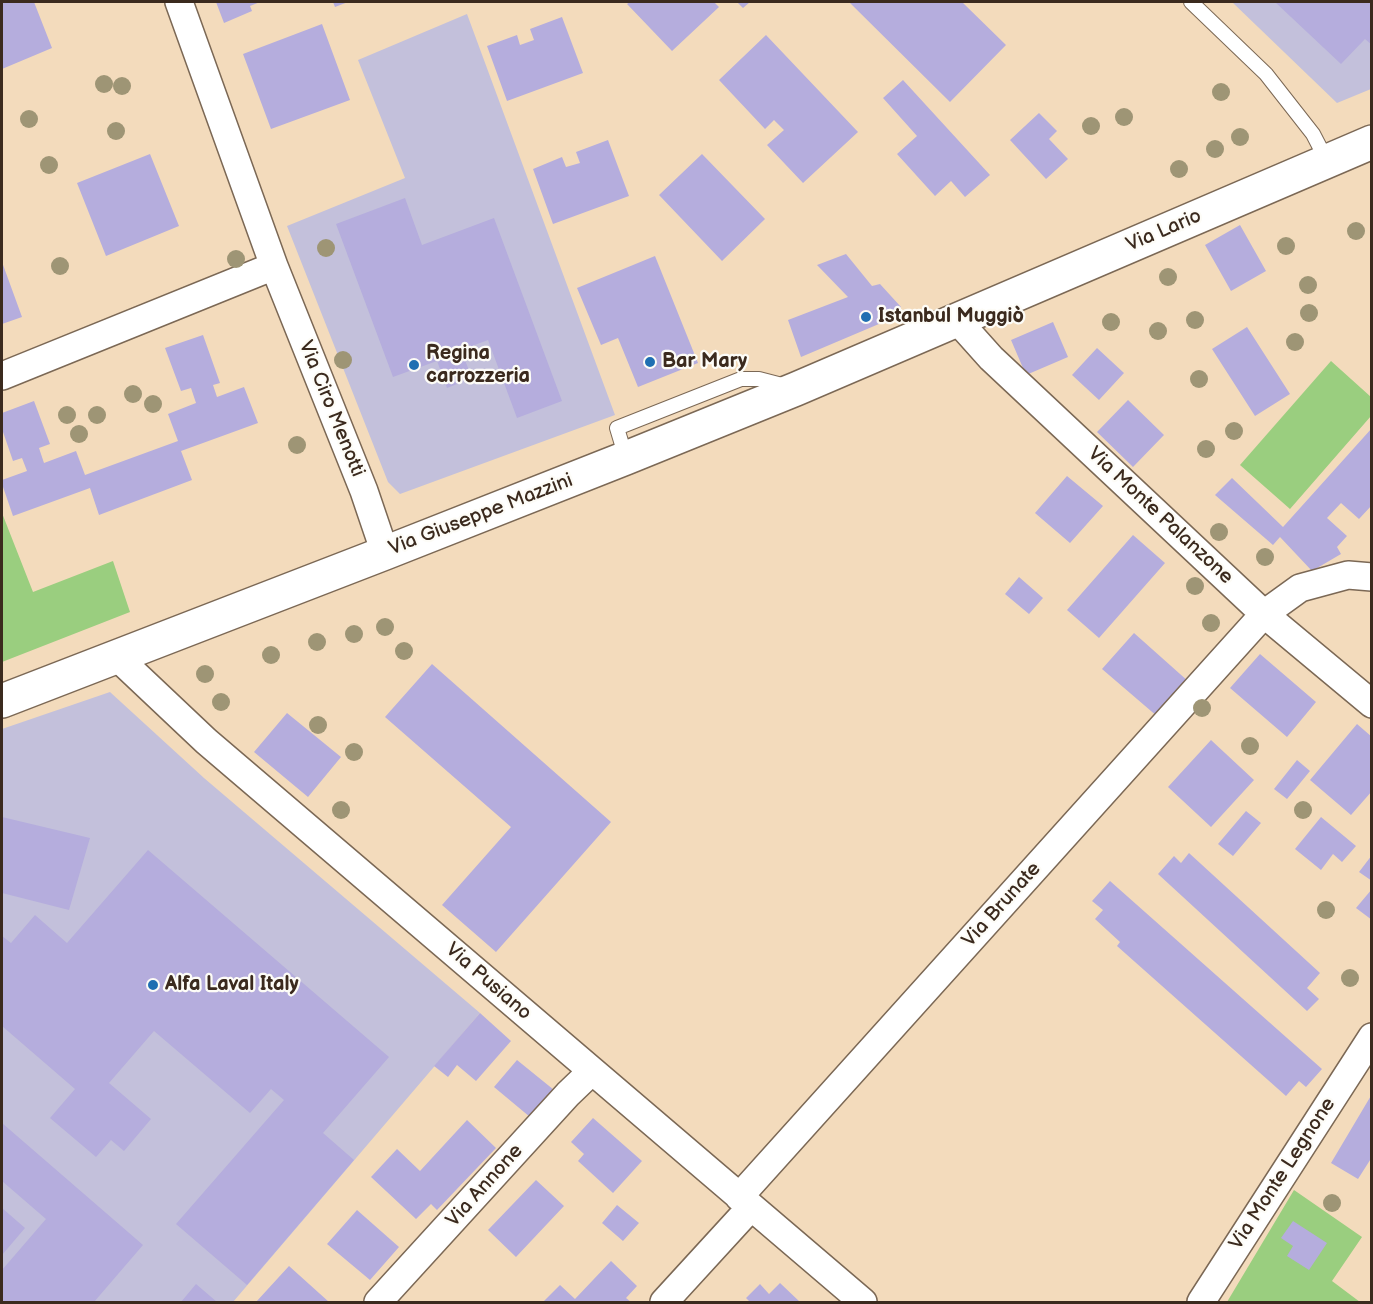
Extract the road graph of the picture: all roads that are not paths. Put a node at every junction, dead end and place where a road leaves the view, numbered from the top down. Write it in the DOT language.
graph roads {
  1 [pos="179,2"];
  2 [pos="1191,2"];
  3 [pos="1371,142"];
  4 [pos="1327,161"];
  5 [pos="274,266"];
  6 [pos="957,320"];
  7 [pos="2,376"];
  8 [pos="385,553"];
  9 [pos="1371,577"];
  10 [pos="1264,614"];
  11 [pos="116,656"];
  12 [pos="2,701"];
  13 [pos="1371,704"];
  14 [pos="1370,1044"];
  15 [pos="592,1071"];
  16 [pos="745,1202"];
  17 [pos="378,1302"];
  18 [pos="664,1302"];
  19 [pos="863,1302"];
  20 [pos="1201,1302"];
  1 -- 5 [label="street, Via Ciro Menotti"];
  2 -- 4 [label="lane"];
  3 -- 4 [label="main road, Via Lario"];
  4 -- 6 [label="main road, Via Lario"];
  5 -- 7 [label="street"];
  5 -- 8 [label="street, Via Ciro Menotti"];
  6 -- 8 [label="main road, Via Giuseppe Mazzini"];
  6 -- 10 [label="street, Via Monte Palanzone"];
  8 -- 11 [label="main road, Via Giuseppe Mazzini"];
  9 -- 10 [label="street, Via Brunate"];
  10 -- 13 [label="street, Via Monte Palanzone"];
  10 -- 16 [label="street, Via Brunate"];
  11 -- 12 [label="main road, Via Giuseppe Mazzini"];
  11 -- 15 [label="street, Via Pusiano"];
  14 -- 20 [label="street, Via Monte Legnone"];
  15 -- 16 [label="street, Via Pusiano"];
  15 -- 17 [label="street, Via Annone"];
  16 -- 18 [label="street, Via Brunate"];
  16 -- 19 [label="street, Via Pusiano"];
}
